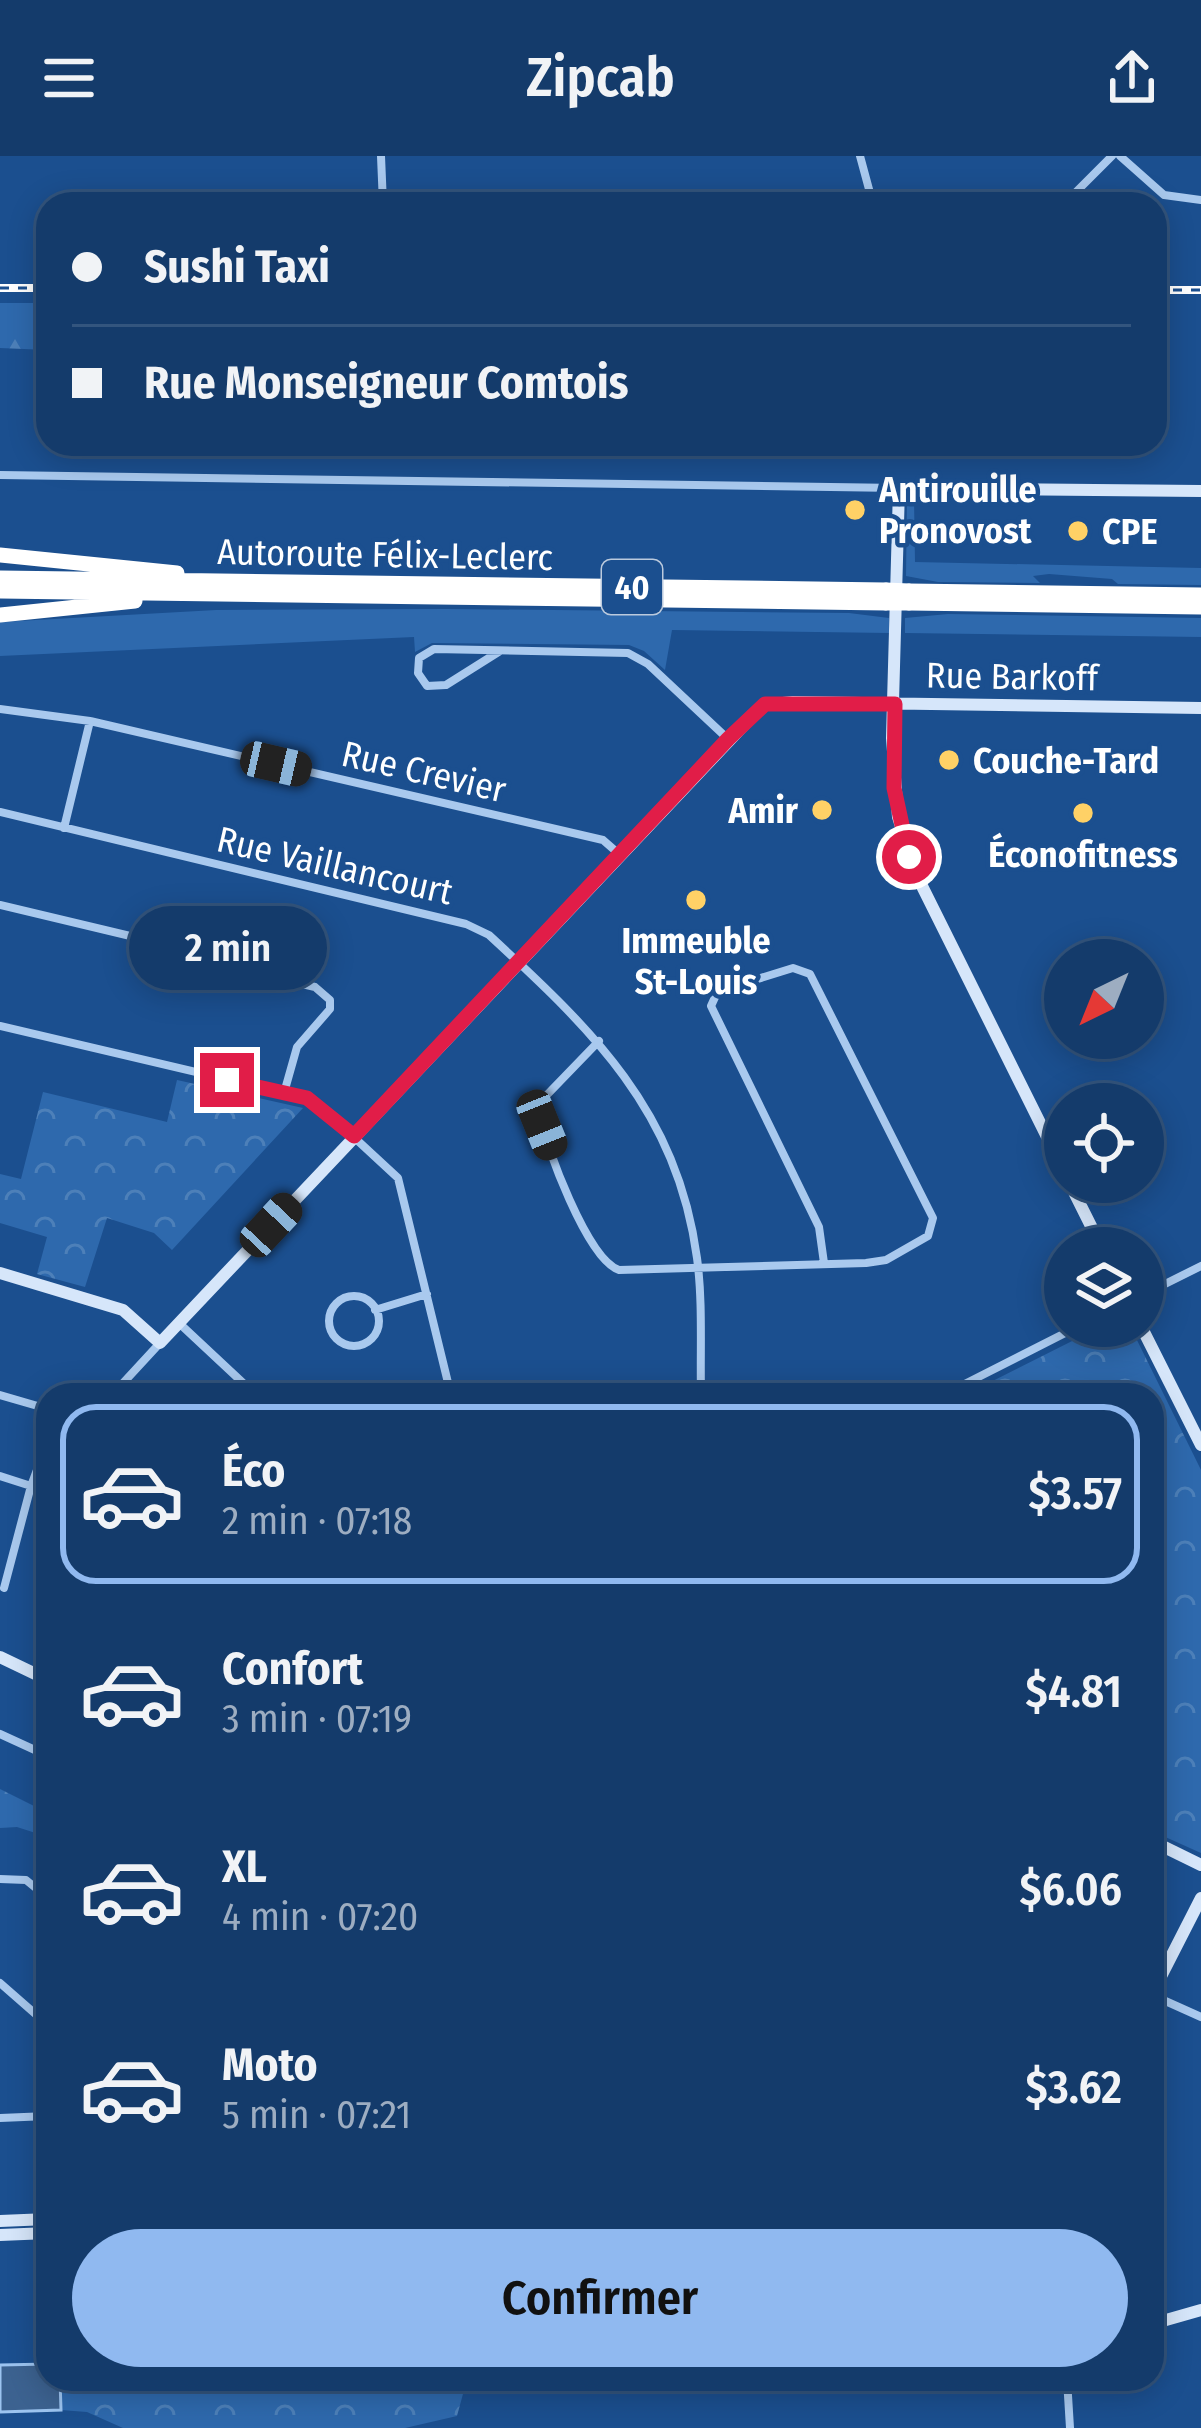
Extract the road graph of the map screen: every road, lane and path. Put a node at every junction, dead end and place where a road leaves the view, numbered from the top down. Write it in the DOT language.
graph roads {
  1 [pos="381,156"];
  2 [pos="860,156"];
  3 [pos="1116,156"];
  4 [pos="382,192"];
  5 [pos="870,192"];
  6 [pos="1076,192"];
  7 [pos="1160,192"];
  8 [pos="1167,195"];
  9 [pos="1201,200"];
  10 [pos="0,476"];
  11 [pos="899,488"];
  12 [pos="1201,490"];
  13 [pos="0,555"];
  14 [pos="0,578"];
  15 [pos="239,582"];
  16 [pos="0,592"];
  17 [pos="197,594"];
  18 [pos="1201,595"];
  19 [pos="886,597"];
  20 [pos="909,597"];
  21 [pos="1201,607"];
  22 [pos="0,615"];
  23 [pos="500,651"];
  24 [pos="895,704"];
  25 [pos="1201,708"];
  26 [pos="0,709"];
  27 [pos="90,721"];
  28 [pos="728,739"];
  29 [pos="0,812"];
  30 [pos="64,828"];
  31 [pos="620,854"];
  32 [pos="0,905"];
  33 [pos="519,964"];
  34 [pos="0,1026"];
  35 [pos="598,1041"];
  36 [pos="284,1093"];
  37 [pos="1044,1130"];
  38 [pos="354,1136"];
  39 [pos="824,1263"];
  40 [pos="1201,1266"];
  41 [pos="698,1268"];
  42 [pos="0,1273"];
  43 [pos="1164,1284"];
  44 [pos="427,1294"];
  45 [pos="376,1310"];
  46 [pos="179,1323"];
  47 [pos="160,1343"];
  48 [pos="1044,1343"];
  49 [pos="1152,1347"];
  50 [pos="123,1383"];
  51 [pos="243,1383"];
  52 [pos="448,1383"];
  53 [pos="700,1383"];
  54 [pos="966,1383"];
  55 [pos="0,1395"];
  56 [pos="36,1405"];
  57 [pos="1201,1445"];
  58 [pos="36,1475"];
  59 [pos="0,1476"];
  60 [pos="31,1486"];
  61 [pos="36,1490"];
  62 [pos="4,1588"];
  63 [pos="0,1657"];
  64 [pos="36,1674"];
  65 [pos="0,1733"];
  66 [pos="36,1750"];
  67 [pos="1164,1847"];
  68 [pos="1201,1865"];
  69 [pos="0,1880"];
  70 [pos="36,1888"];
  71 [pos="1201,1898"];
  72 [pos="1164,1970"];
  73 [pos="0,1983"];
  74 [pos="1164,2000"];
  75 [pos="36,2014"];
  76 [pos="1201,2017"];
  77 [pos="36,2117"];
  78 [pos="0,2119"];
  79 [pos="36,2220"];
  80 [pos="0,2222"];
  81 [pos="36,2234"];
  82 [pos="0,2235"];
  83 [pos="1201,2310"];
  84 [pos="1164,2321"];
  85 [pos="1067,2391"];
  86 [pos="1070,2428"];
  1 -- 4 [label="street"];
  2 -- 5 [label="street"];
  3 -- 6 [label="street"];
  3 -- 7 [label="street"];
  8 -- 9 [label="street"];
  10 -- 11 [label="street"];
  11 -- 12 [label="street"];
  11 -- 24 [label="street"];
  13 -- 15 [label="highway"];
  14 -- 15 [label="highway, Autoroute Félix-Leclerc / 40"];
  15 -- 19 [label="highway, Autoroute Félix-Leclerc / 40"];
  16 -- 17 [label="highway, Autoroute Félix-Leclerc / 40"];
  17 -- 19 [label="highway, Autoroute Félix-Leclerc / 40"];
  17 -- 22 [label="highway"];
  18 -- 20 [label="highway, Autoroute Félix-Leclerc / 40"];
  19 -- 20 [label="highway, Autoroute Félix-Leclerc / 40, bridge"];
  20 -- 21 [label="highway, Autoroute Félix-Leclerc / 40"];
  23 -- 23 [label="street"];
  23 -- 28 [label="street"];
  24 -- 25 [label="street, Rue Barkoff"];
  24 -- 28 [label="street, Rue Barkoff"];
  24 -- 37 [label="street"];
  26 -- 27 [label="street, Rue Crevier"];
  27 -- 30 [label="street"];
  27 -- 31 [label="street, Rue Crevier"];
  28 -- 31 [label="street, Rue Barkoff"];
  29 -- 30 [label="street, Rue Vaillancourt"];
  30 -- 33 [label="street, Rue Vaillancourt"];
  31 -- 33 [label="street, Rue Barkoff"];
  32 -- 36 [label="street"];
  33 -- 35 [label="street, Rue Vaillancourt"];
  33 -- 38 [label="street, Rue Barkoff"];
  34 -- 36 [label="street"];
  35 -- 41 [label="street, Rue Vaillancourt"];
  35 -- 41 [label="street"];
  36 -- 38 [label="street"];
  38 -- 44 [label="street"];
  38 -- 46 [label="street, Rue Barkoff"];
  39 -- 39 [label="street"];
  39 -- 41 [label="street"];
  40 -- 43 [label="street"];
  41 -- 53 [label="street, Rue Vaillancourt"];
  42 -- 47 [label="street"];
  44 -- 45 [label="street"];
  44 -- 52 [label="street"];
  45 -- 45 [label="street"];
  46 -- 47 [label="street, Rue Barkoff"];
  46 -- 51 [label="street"];
  47 -- 50 [label="street, Rue Barkoff"];
  48 -- 54 [label="street"];
  49 -- 57 [label="street"];
  55 -- 56 [label="street"];
  58 -- 60 [label="street"];
  59 -- 60 [label="street"];
  60 -- 61 [label="street"];
  60 -- 62 [label="street"];
  63 -- 64 [label="street"];
  65 -- 66 [label="street"];
  67 -- 68 [label="street"];
  69 -- 70 [label="street"];
  71 -- 72 [label="street"];
  73 -- 75 [label="street"];
  74 -- 76 [label="street"];
  77 -- 78 [label="street"];
  79 -- 80 [label="street"];
  81 -- 82 [label="street"];
  83 -- 84 [label="street"];
  85 -- 86 [label="street"];
}
